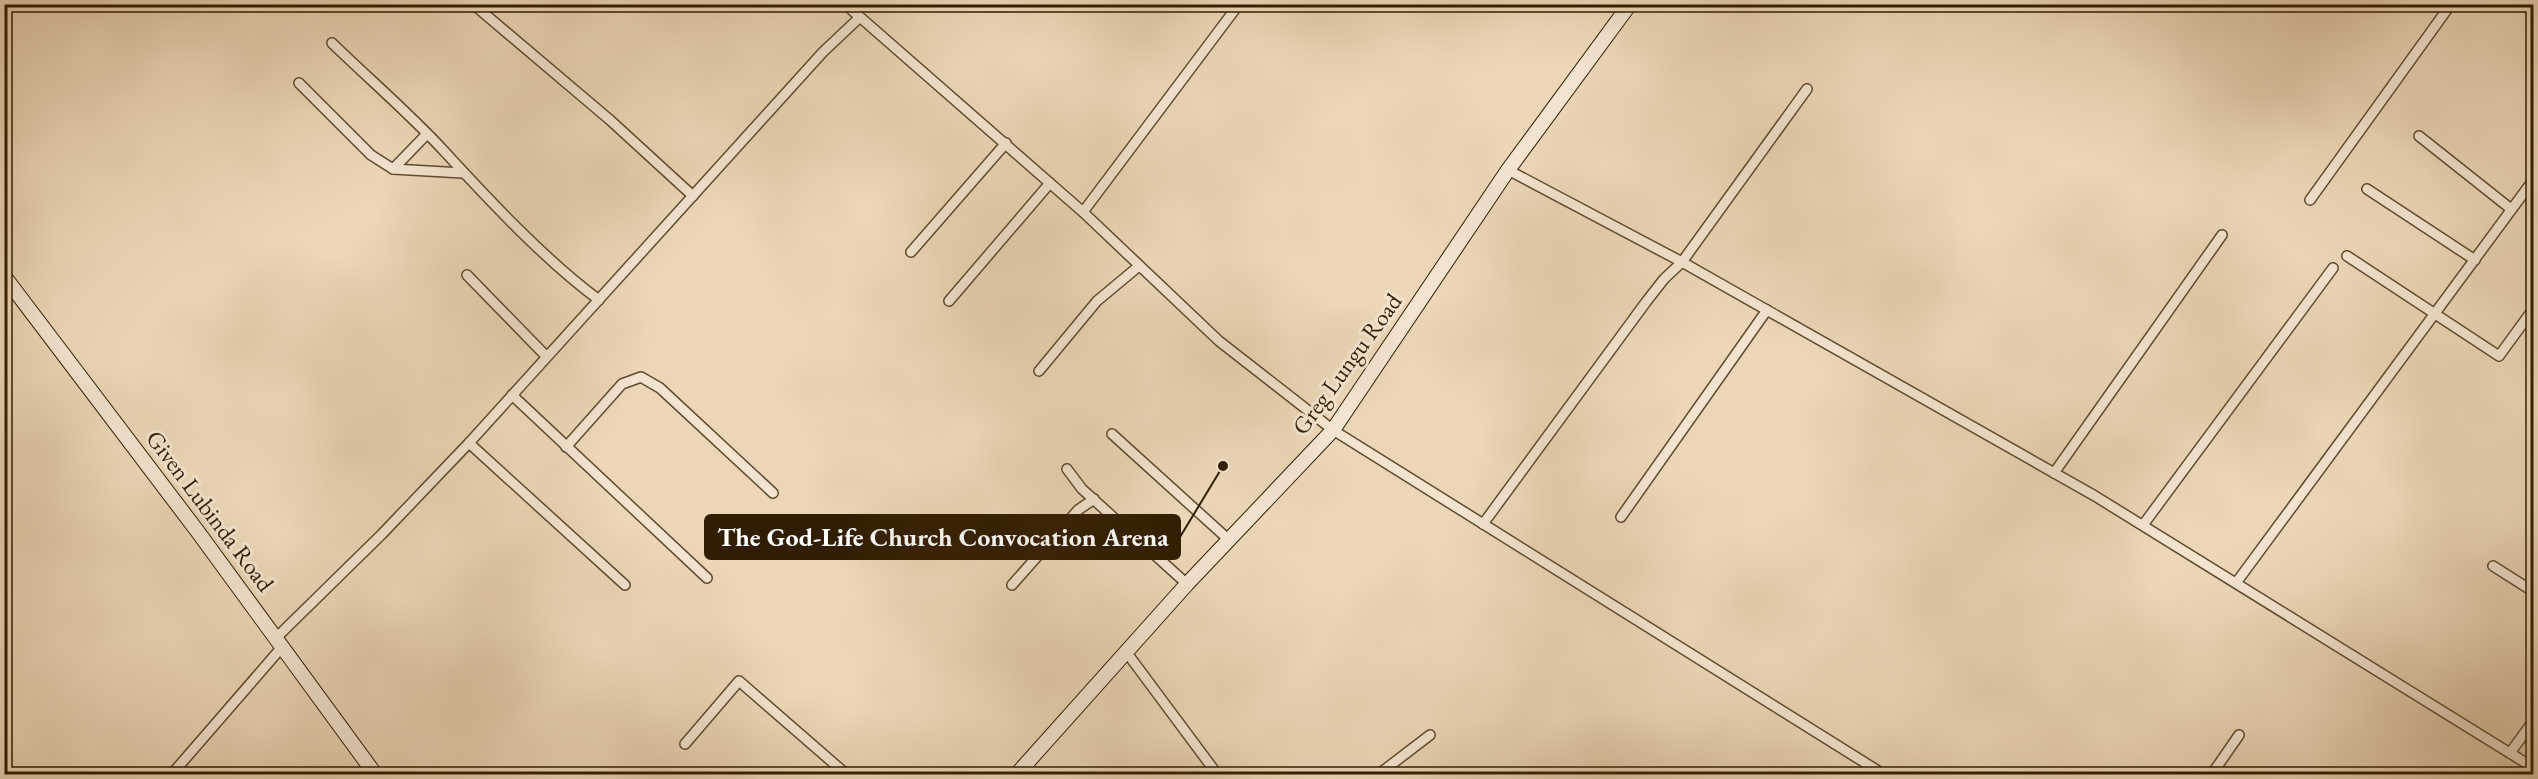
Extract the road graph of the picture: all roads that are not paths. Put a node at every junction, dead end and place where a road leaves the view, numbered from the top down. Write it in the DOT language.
graph roads {
  1 [pos="473,4"];
  2 [pos="845,4"];
  3 [pos="1239,4"];
  4 [pos="1630,4"];
  5 [pos="2451,4"];
  6 [pos="859,18"];
  7 [pos="332,43"];
  8 [pos="299,84"];
  9 [pos="1807,89"];
  10 [pos="427,134"];
  11 [pos="2419,136"];
  12 [pos="1006,144"];
  13 [pos="393,169"];
  14 [pos="1508,170"];
  15 [pos="463,173"];
  16 [pos="1050,183"];
  17 [pos="2532,184"];
  18 [pos="2367,189"];
  19 [pos="693,196"];
  20 [pos="2310,200"];
  21 [pos="2511,209"];
  22 [pos="1083,212"];
  23 [pos="2222,235"];
  24 [pos="911,252"];
  25 [pos="2347,256"];
  26 [pos="2475,260"];
  27 [pos="1682,262"];
  28 [pos="1139,266"];
  29 [pos="2333,268"];
  30 [pos="466,275"];
  31 [pos="4,276"];
  32 [pos="599,300"];
  33 [pos="949,301"];
  34 [pos="2534,308"];
  35 [pos="1767,310"];
  36 [pos="2434,312"];
  37 [pos="546,356"];
  38 [pos="1039,371"];
  39 [pos="513,395"];
  40 [pos="1333,430"];
  41 [pos="1112,434"];
  42 [pos="469,443"];
  43 [pos="566,447"];
  44 [pos="1067,470"];
  45 [pos="2054,473"];
  46 [pos="773,493"];
  47 [pos="1094,499"];
  48 [pos="1620,517"];
  49 [pos="1483,524"];
  50 [pos="2143,525"];
  51 [pos="1229,540"];
  52 [pos="2493,566"];
  53 [pos="707,578"];
  54 [pos="2236,583"];
  55 [pos="1187,584"];
  56 [pos="625,585"];
  57 [pos="1012,585"];
  58 [pos="2534,592"];
  59 [pos="279,642"];
  60 [pos="1127,653"];
  61 [pos="2534,720"];
  62 [pos="1430,735"];
  63 [pos="2239,735"];
  64 [pos="686,744"];
  65 [pos="2510,753"];
  66 [pos="2534,768"];
  67 [pos="172,774"];
  68 [pos="375,774"];
  69 [pos="846,774"];
  70 [pos="1017,774"];
  71 [pos="1217,774"];
  72 [pos="1379,774"];
  73 [pos="1883,774"];
  74 [pos="2212,774"];
  1 -- 19 [label="street"];
  2 -- 6 [label="street"];
  3 -- 22 [label="street"];
  4 -- 14 [label="street, Greg Lungu Road"];
  5 -- 20 [label="street"];
  6 -- 12 [label="street"];
  6 -- 19 [label="street"];
  7 -- 10 [label="street"];
  8 -- 13 [label="street"];
  9 -- 27 [label="street"];
  10 -- 13 [label="street"];
  10 -- 15 [label="street"];
  11 -- 21 [label="street"];
  12 -- 16 [label="street"];
  12 -- 24 [label="street"];
  13 -- 15 [label="street"];
  14 -- 27 [label="street"];
  14 -- 40 [label="street, Greg Lungu Road"];
  15 -- 32 [label="street"];
  16 -- 22 [label="street"];
  16 -- 33 [label="street"];
  17 -- 21 [label="street"];
  18 -- 26 [label="street"];
  19 -- 32 [label="street"];
  21 -- 26 [label="street"];
  22 -- 28 [label="street"];
  23 -- 45 [label="street"];
  25 -- 36 [label="street"];
  26 -- 36 [label="street"];
  27 -- 35 [label="street"];
  27 -- 49 [label="street"];
  28 -- 38 [label="street"];
  28 -- 40 [label="street"];
  29 -- 50 [label="street"];
  30 -- 37 [label="street"];
  31 -- 59 [label="street, Given Lubinda Road"];
  32 -- 37 [label="street"];
  34 -- 36 [label="street"];
  35 -- 45 [label="street"];
  35 -- 48 [label="street"];
  36 -- 54 [label="street"];
  37 -- 39 [label="street"];
  39 -- 42 [label="street"];
  39 -- 43 [label="street"];
  40 -- 49 [label="street"];
  40 -- 51 [label="street, Greg Lungu Road"];
  41 -- 51 [label="street"];
  42 -- 56 [label="street"];
  42 -- 59 [label="street"];
  43 -- 46 [label="street"];
  43 -- 53 [label="street"];
  44 -- 47 [label="street"];
  45 -- 50 [label="street"];
  47 -- 55 [label="street"];
  47 -- 57 [label="street"];
  49 -- 73 [label="street"];
  50 -- 54 [label="street"];
  51 -- 55 [label="street, Greg Lungu Road"];
  52 -- 58 [label="street"];
  54 -- 65 [label="street"];
  55 -- 60 [label="street, Greg Lungu Road"];
  59 -- 67 [label="street"];
  59 -- 68 [label="street, Given Lubinda Road"];
  60 -- 70 [label="street, Greg Lungu Road"];
  60 -- 71 [label="street"];
  61 -- 65 [label="street"];
  62 -- 72 [label="street"];
  63 -- 74 [label="street"];
  64 -- 69 [label="street"];
  65 -- 66 [label="street"];
}
